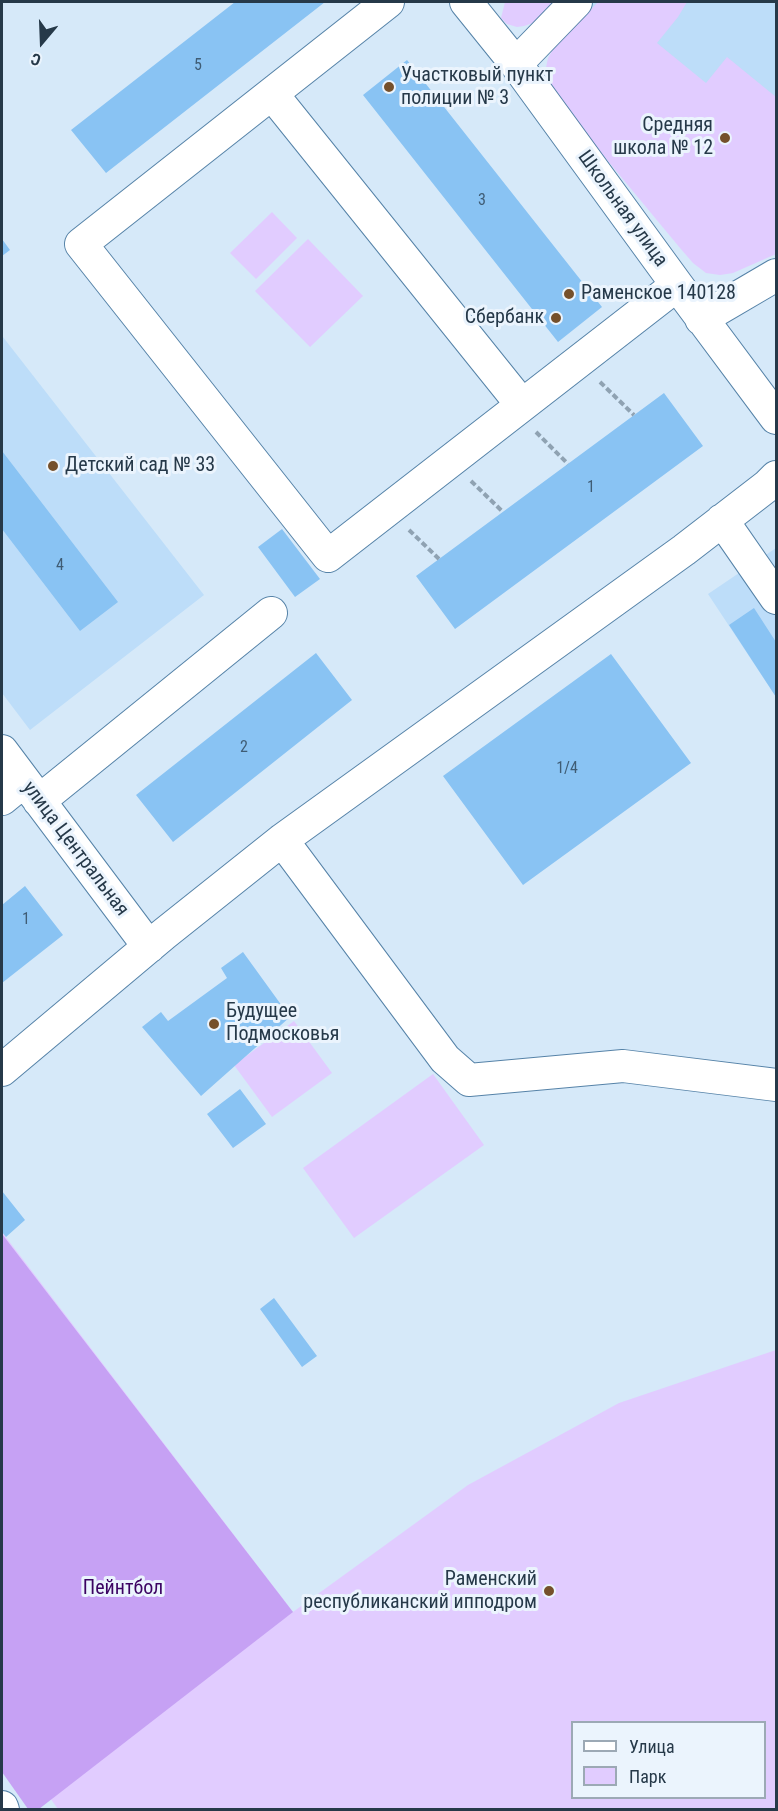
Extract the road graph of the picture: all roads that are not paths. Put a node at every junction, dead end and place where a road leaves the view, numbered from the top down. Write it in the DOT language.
graph roads {
  1 [pos="388,2"];
  2 [pos="466,2"];
  3 [pos="576,2"];
  4 [pos="516,64"];
  5 [pos="272,94"];
  6 [pos="777,275"];
  7 [pos="677,285"];
  8 [pos="701,319"];
  9 [pos="528,418"];
  10 [pos="777,418"];
  11 [pos="777,477"];
  12 [pos="722,520"];
  13 [pos="777,598"];
  14 [pos="271,614"];
  15 [pos="2,751"];
  16 [pos="22,794"];
  17 [pos="282,840"];
  18 [pos="149,947"];
  19 [pos="2,1070"];
  20 [pos="777,1084"];
  1 -- 5 [label="street"];
  2 -- 4 [label="street, Школьная улица"];
  3 -- 4 [label="street"];
  4 -- 7 [label="street, Школьная улица"];
  5 -- 9 [label="street"];
  5 -- 9 [label="street"];
  6 -- 8 [label="street"];
  7 -- 8 [label="street, Школьная улица"];
  7 -- 9 [label="street"];
  8 -- 10 [label="street, Школьная улица"];
  11 -- 12 [label="street"];
  12 -- 13 [label="street"];
  12 -- 17 [label="street"];
  14 -- 16 [label="street"];
  15 -- 16 [label="street, улица Центральная"];
  16 -- 18 [label="street, улица Центральная"];
  17 -- 18 [label="street"];
  17 -- 20 [label="street"];
  18 -- 19 [label="street"];
}
